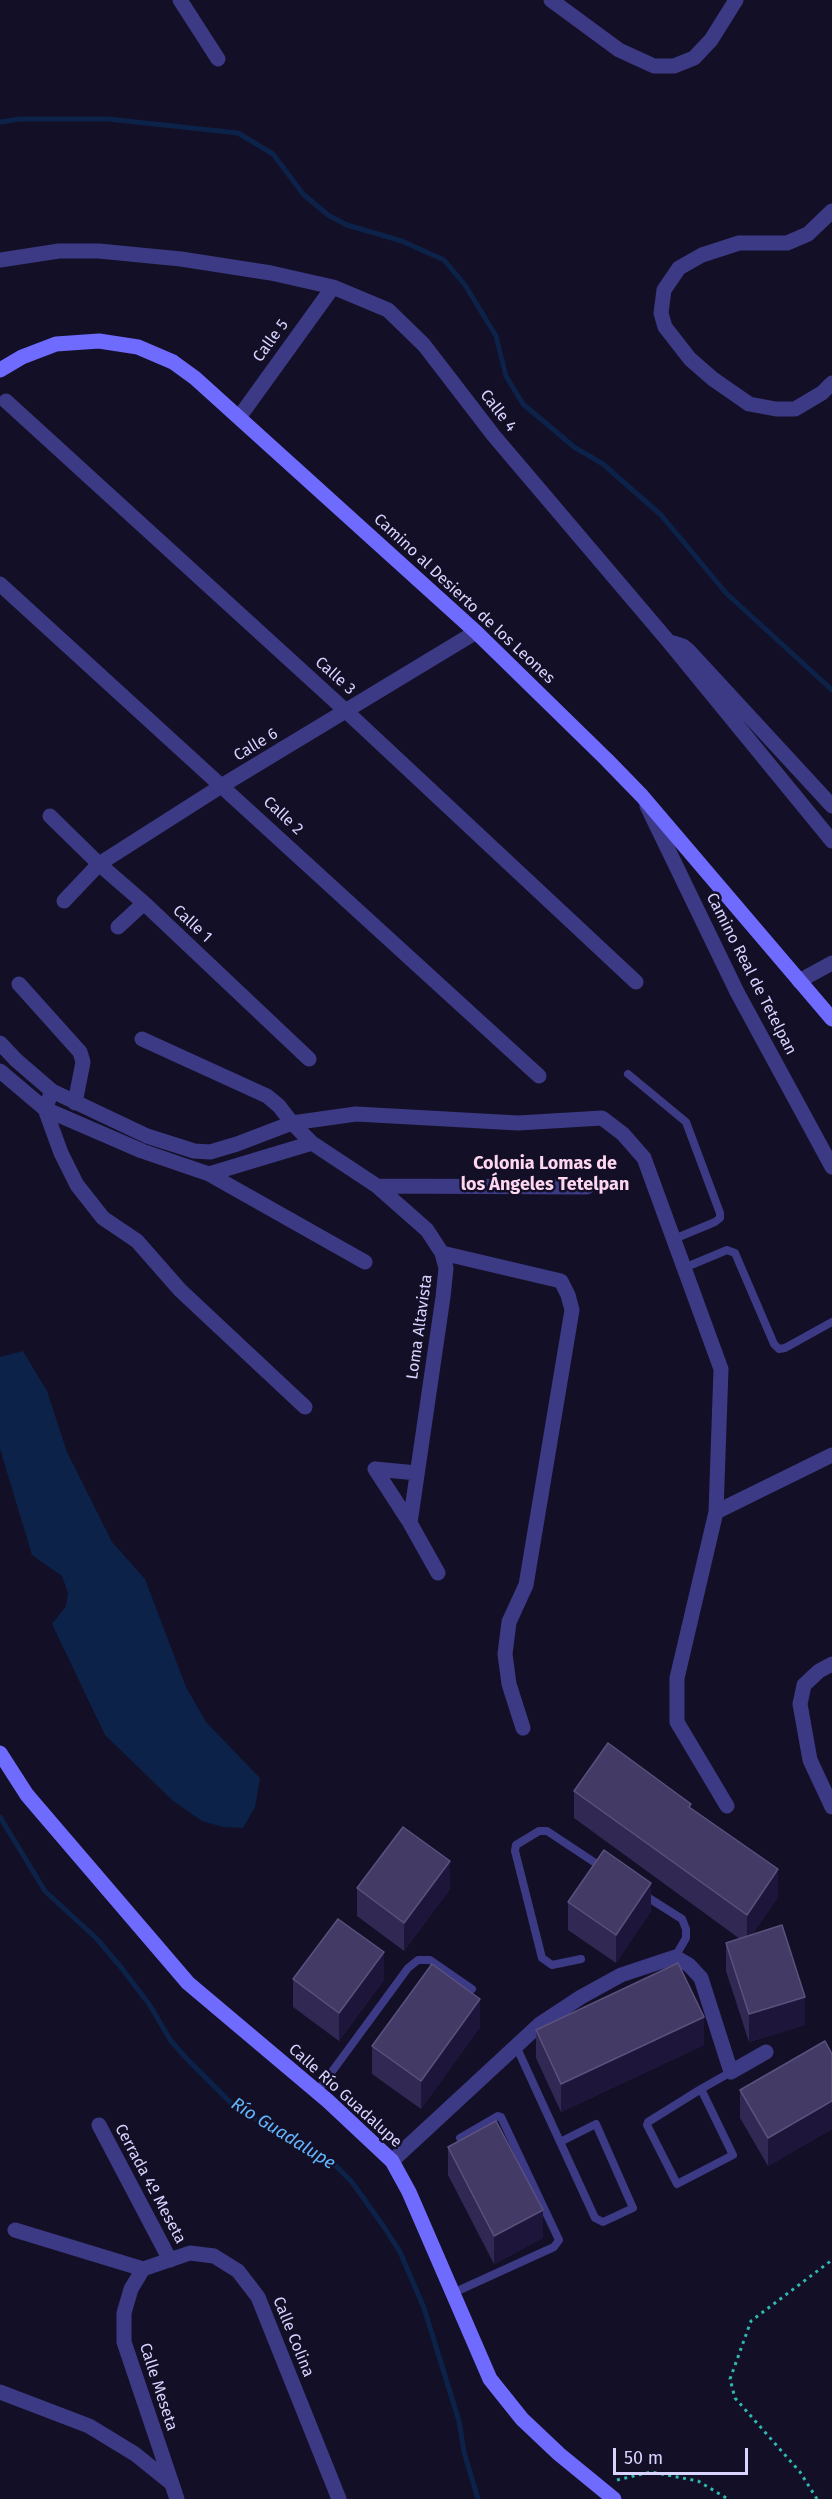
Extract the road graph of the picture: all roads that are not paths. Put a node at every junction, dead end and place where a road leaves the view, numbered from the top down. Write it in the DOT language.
graph roads {
  1 [pos="180,0"];
  2 [pos="551,0"];
  3 [pos="736,0"];
  4 [pos="218,58"];
  5 [pos="832,211"];
  6 [pos="0,260"];
  7 [pos="333,287"];
  8 [pos="0,370"];
  9 [pos="832,383"];
  10 [pos="6,401"];
  11 [pos="240,417"];
  12 [pos="0,584"];
  13 [pos="476,632"];
  14 [pos="669,642"];
  15 [pos="347,712"];
  16 [pos="223,785"];
  17 [pos="642,795"];
  18 [pos="832,806"];
  19 [pos="50,816"];
  20 [pos="832,841"];
  21 [pos="99,864"];
  22 [pos="64,900"];
  23 [pos="144,903"];
  24 [pos="118,927"];
  25 [pos="832,963"];
  26 [pos="799,981"];
  27 [pos="636,982"];
  28 [pos="19,984"];
  29 [pos="832,1019"];
  30 [pos="142,1039"];
  31 [pos="0,1043"];
  32 [pos="309,1059"];
  33 [pos="0,1071"];
  34 [pos="627,1074"];
  35 [pos="539,1076"];
  36 [pos="52,1091"];
  37 [pos="75,1103"];
  38 [pos="45,1109"];
  39 [pos="334,1118"];
  40 [pos="292,1123"];
  41 [pos="312,1143"];
  42 [pos="832,1167"];
  43 [pos="209,1174"];
  44 [pos="377,1186"];
  45 [pos="587,1187"];
  46 [pos="674,1239"];
  47 [pos="442,1252"];
  48 [pos="365,1262"];
  49 [pos="684,1268"];
  50 [pos="832,1322"];
  51 [pos="305,1407"];
  52 [pos="832,1455"];
  53 [pos="417,1473"];
  54 [pos="716,1512"];
  55 [pos="410,1523"];
  56 [pos="438,1573"];
  57 [pos="832,1664"];
  58 [pos="523,1728"];
  59 [pos="0,1753"];
  60 [pos="727,1806"];
  61 [pos="832,1807"];
  62 [pos="614,1875"];
  63 [pos="634,1888"];
  64 [pos="675,1957"];
  65 [pos="581,1959"];
  66 [pos="472,1989"];
  67 [pos="516,2046"];
  68 [pos="766,2052"];
  69 [pos="731,2072"];
  70 [pos="701,2089"];
  71 [pos="317,2092"];
  72 [pos="99,2125"];
  73 [pos="460,2138"];
  74 [pos="560,2142"];
  75 [pos="392,2161"];
  76 [pos="15,2230"];
  77 [pos="164,2262"];
  78 [pos="143,2269"];
  79 [pos="453,2292"];
  80 [pos="0,2392"];
  81 [pos="171,2484"];
  82 [pos="177,2499"];
  83 [pos="339,2499"];
  84 [pos="614,2499"];
  1 -- 4 [label="street"];
  2 -- 3 [label="street"];
  5 -- 9 [label="street"];
  6 -- 7 [label="street, Calle 4"];
  7 -- 11 [label="street, Calle 5"];
  7 -- 14 [label="street, Calle 4"];
  8 -- 11 [label="main road, Camino al Desierto de los Leones"];
  10 -- 15 [label="street, Calle 3"];
  11 -- 13 [label="main road, Camino al Desierto de los Leones"];
  12 -- 16 [label="street, Calle 2"];
  13 -- 15 [label="street, Calle 6"];
  13 -- 17 [label="main road, Camino al Desierto de los Leones"];
  14 -- 18 [label="street"];
  14 -- 20 [label="street, Calle 4"];
  15 -- 16 [label="street, Calle 6"];
  15 -- 27 [label="street, Calle 3"];
  16 -- 21 [label="street, Calle 6"];
  16 -- 35 [label="street, Calle 2"];
  17 -- 26 [label="main road, Camino al Desierto de los Leones"];
  17 -- 42 [label="street, Camino Real de Tetelpan"];
  19 -- 21 [label="street, Calle 1"];
  21 -- 22 [label="street, Calle 6"];
  21 -- 23 [label="street, Calle 1"];
  23 -- 24 [label="street"];
  23 -- 32 [label="street, Calle 1"];
  25 -- 26 [label="street"];
  26 -- 29 [label="main road, Camino al Desierto de los Leones"];
  28 -- 37 [label="street"];
  30 -- 40 [label="street, Loma Altavista"];
  31 -- 36 [label="street"];
  33 -- 38 [label="street"];
  34 -- 46 [label="lane"];
  36 -- 37 [label="street"];
  36 -- 38 [label="street"];
  37 -- 40 [label="street"];
  38 -- 43 [label="street"];
  38 -- 51 [label="street"];
  39 -- 40 [label="street"];
  39 -- 41 [label="street"];
  39 -- 46 [label="street"];
  40 -- 41 [label="street, Loma Altavista"];
  41 -- 43 [label="street"];
  41 -- 44 [label="street, Loma Altavista"];
  43 -- 48 [label="street"];
  44 -- 45 [label="street"];
  44 -- 47 [label="street, Loma Altavista"];
  46 -- 49 [label="street"];
  47 -- 53 [label="street, Loma Altavista"];
  47 -- 58 [label="street"];
  49 -- 50 [label="lane"];
  49 -- 54 [label="street"];
  52 -- 54 [label="street"];
  53 -- 55 [label="street, Loma Altavista"];
  53 -- 55 [label="street"];
  54 -- 60 [label="street"];
  55 -- 56 [label="street"];
  57 -- 61 [label="street"];
  59 -- 71 [label="main road, Calle Río Guadalupe"];
  62 -- 65 [label="lane"];
  63 -- 64 [label="lane"];
  64 -- 67 [label="street"];
  64 -- 69 [label="street"];
  66 -- 71 [label="lane"];
  67 -- 74 [label="lane"];
  67 -- 75 [label="street"];
  68 -- 69 [label="street"];
  69 -- 70 [label="lane"];
  70 -- 70 [label="lane"];
  71 -- 75 [label="main road, Calle Río Guadalupe"];
  72 -- 77 [label="street, Cerrada 4º Meseta"];
  73 -- 79 [label="lane"];
  74 -- 74 [label="lane"];
  75 -- 79 [label="main road, Calle Río Guadalupe"];
  76 -- 78 [label="street"];
  77 -- 78 [label="street"];
  77 -- 83 [label="street, Calle Colina"];
  78 -- 81 [label="street, Calle Meseta"];
  79 -- 84 [label="main road, Calle Río Guadalupe"];
  80 -- 81 [label="street"];
  81 -- 82 [label="street, Calle Meseta"];
}
